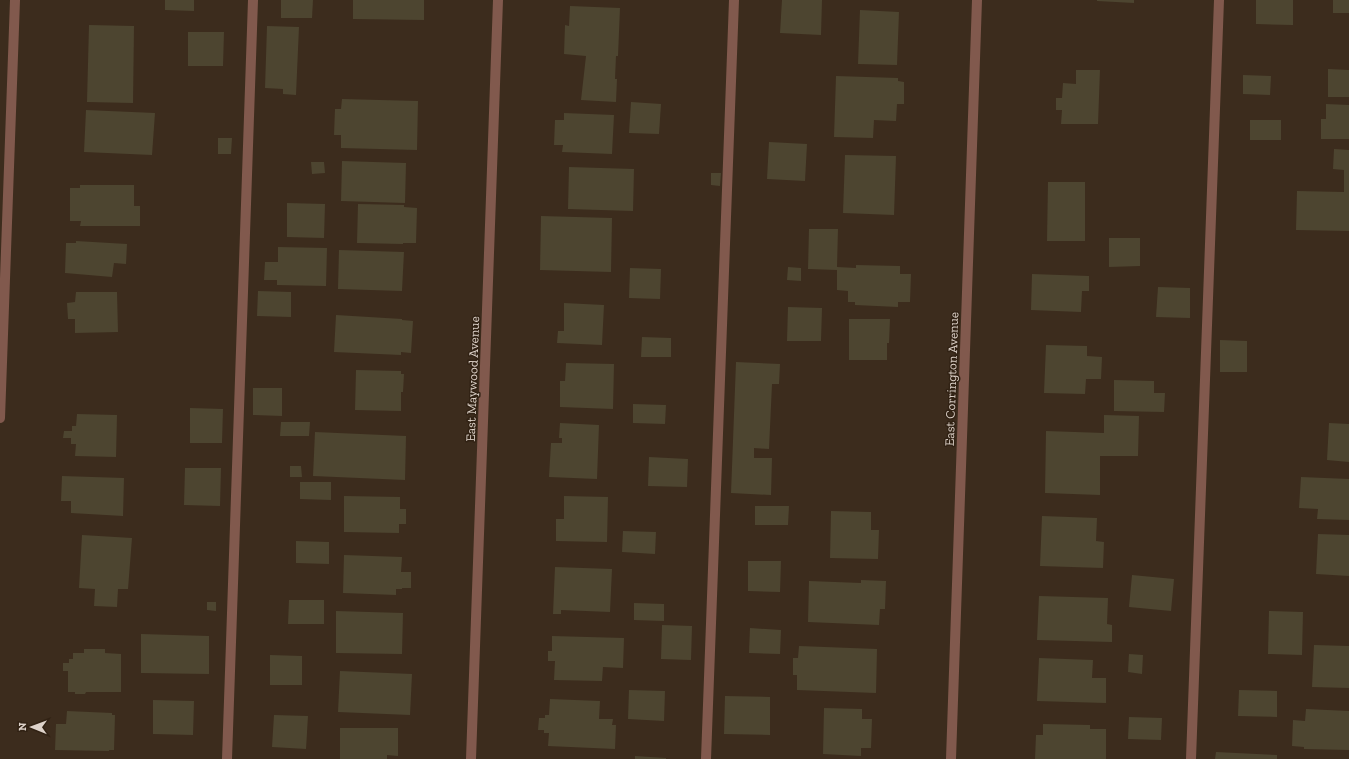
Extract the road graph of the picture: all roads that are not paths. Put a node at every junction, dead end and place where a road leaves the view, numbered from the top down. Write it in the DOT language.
graph roads {
  1 [pos="15,0"];
  2 [pos="253,0"];
  3 [pos="498,0"];
  4 [pos="734,0"];
  5 [pos="977,0"];
  6 [pos="1219,0"];
  7 [pos="0,418"];
  8 [pos="227,759"];
  9 [pos="471,759"];
  10 [pos="706,759"];
  11 [pos="951,759"];
  12 [pos="1191,759"];
  1 -- 7 [label="street"];
  2 -- 8 [label="street"];
  3 -- 9 [label="street, East Maywood Avenue"];
  4 -- 10 [label="street"];
  5 -- 11 [label="street, East Corrington Avenue"];
  6 -- 12 [label="street"];
}
